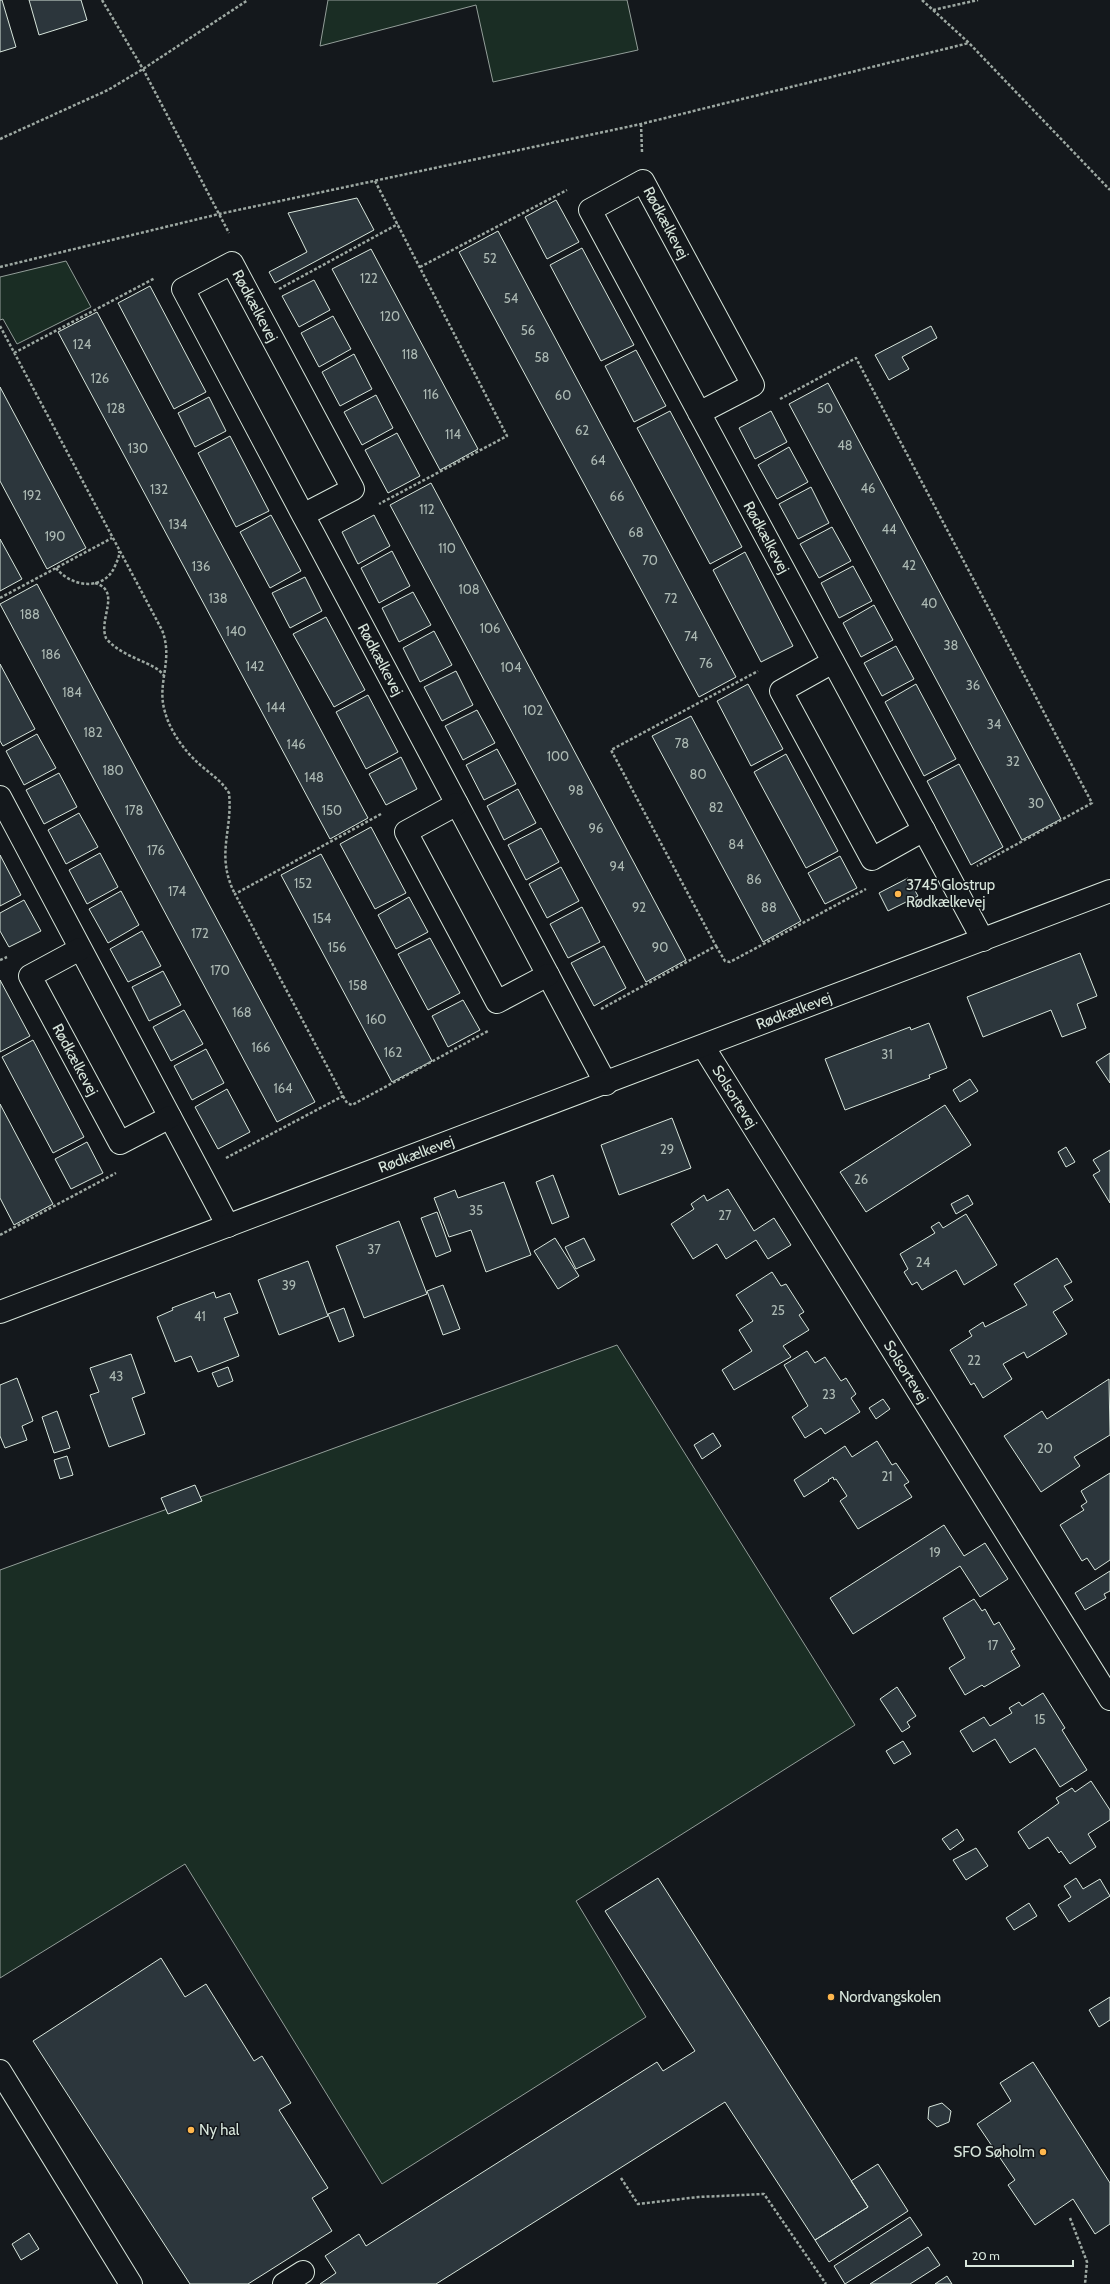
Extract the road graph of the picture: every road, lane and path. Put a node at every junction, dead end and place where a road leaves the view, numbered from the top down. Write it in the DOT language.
graph roads {
  1 [pos="102,0"];
  2 [pos="248,0"];
  3 [pos="922,0"];
  4 [pos="978,0"];
  5 [pos="933,11"];
  6 [pos="969,43"];
  7 [pos="143,69"];
  8 [pos="0,139"];
  9 [pos="642,150"];
  10 [pos="635,154"];
  11 [pos="375,181"];
  12 [pos="573,187"];
  13 [pos="1110,190"];
  14 [pos="219,214"];
  15 [pos="398,224"];
  16 [pos="232,263"];
  17 [pos="420,267"];
  18 [pos="0,268"];
  19 [pos="162,275"];
  20 [pos="253,302"];
  21 [pos="0,326"];
  22 [pos="14,353"];
  23 [pos="774,402"];
  24 [pos="699,413"];
  25 [pos="377,505"];
  26 [pos="303,515"];
  27 [pos="113,538"];
  28 [pos="118,549"];
  29 [pos="56,568"];
  30 [pos="95,583"];
  31 [pos="0,598"];
  32 [pos="833,662"];
  33 [pos="764,668"];
  34 [pos="164,676"];
  35 [pos="0,797"];
  36 [pos="457,804"];
  37 [pos="388,810"];
  38 [pos="924,830"];
  39 [pos="951,881"];
  40 [pos="867,889"];
  41 [pos="1110,891"];
  42 [pos="235,894"];
  43 [pos="982,940"];
  44 [pos="716,946"];
  45 [pos="80,949"];
  46 [pos="548,975"];
  47 [pos="574,1024"];
  48 [pos="490,1031"];
  49 [pos="703,1046"];
  50 [pos="606,1084"];
  51 [pos="343,1096"];
  52 [pos="170,1117"];
  53 [pos="118,1171"];
  54 [pos="199,1172"];
  55 [pos="228,1226"];
  56 [pos="0,1235"];
  57 [pos="0,1312"];
  58 [pos="1110,1699"];
  59 [pos="0,2071"];
  60 [pos="621,2178"];
  61 [pos="1070,2218"];
  62 [pos="303,2272"];
  63 [pos="131,2284"];
  64 [pos="284,2284"];
  65 [pos="826,2284"];
  66 [pos="1085,2284"];
  1 -- 7 [label="path"];
  2 -- 7 [label="path"];
  3 -- 5 [label="path"];
  4 -- 5 [label="path"];
  5 -- 6 [label="path"];
  6 -- 11 [label="path"];
  6 -- 13 [label="path"];
  7 -- 8 [label="path"];
  7 -- 14 [label="path"];
  9 -- 10 [label="path"];
  11 -- 14 [label="path"];
  11 -- 15 [label="path"];
  12 -- 17 [label="path"];
  14 -- 16 [label="path"];
  14 -- 18 [label="path"];
  15 -- 17 [label="path"];
  15 -- 20 [label="path"];
  16 -- 20 [label="street, Rødkælkevej"];
  16 -- 26 [label="street, Rødkælkevej"];
  17 -- 25 [label="path"];
  19 -- 22 [label="path"];
  20 -- 26 [label="street, Rødkælkevej"];
  21 -- 22 [label="path"];
  22 -- 27 [label="path"];
  23 -- 39 [label="path"];
  24 -- 24 [label="street, Rødkælkevej"];
  24 -- 32 [label="street, Rødkælkevej"];
  26 -- 36 [label="street, Rødkælkevej"];
  27 -- 28 [label="path"];
  27 -- 29 [label="path"];
  28 -- 30 [label="path"];
  28 -- 34 [label="path"];
  29 -- 30 [label="path"];
  29 -- 31 [label="path"];
  30 -- 34 [label="path"];
  32 -- 38 [label="street, Rødkælkevej"];
  32 -- 38 [label="street"];
  33 -- 44 [label="path"];
  34 -- 42 [label="path"];
  35 -- 45 [label="street"];
  36 -- 46 [label="street, Rødkælkevej"];
  36 -- 46 [label="street"];
  37 -- 42 [label="path"];
  38 -- 39 [label="street, Rødkælkevej"];
  39 -- 43 [label="street, Rødkælkevej"];
  40 -- 44 [label="path"];
  41 -- 43 [label="street, Rødkælkevej"];
  42 -- 51 [label="path"];
  43 -- 49 [label="street, Rødkælkevej"];
  44 -- 47 [label="path"];
  45 -- 52 [label="street"];
  45 -- 52 [label="street, Rødkælkevej"];
  46 -- 47 [label="street, Rødkælkevej"];
  47 -- 50 [label="street, Rødkælkevej"];
  48 -- 51 [label="path"];
  49 -- 50 [label="street, Rødkælkevej"];
  49 -- 58 [label="street, Solsortevej"];
  50 -- 55 [label="street, Rødkælkevej"];
  51 -- 54 [label="path"];
  52 -- 54 [label="street"];
  53 -- 56 [label="path"];
  54 -- 55 [label="street"];
  55 -- 57 [label="street, Rødkælkevej"];
  59 -- 63 [label="street"];
  60 -- 65 [label="path"];
  61 -- 66 [label="path"];
  62 -- 64 [label="street"];
}
